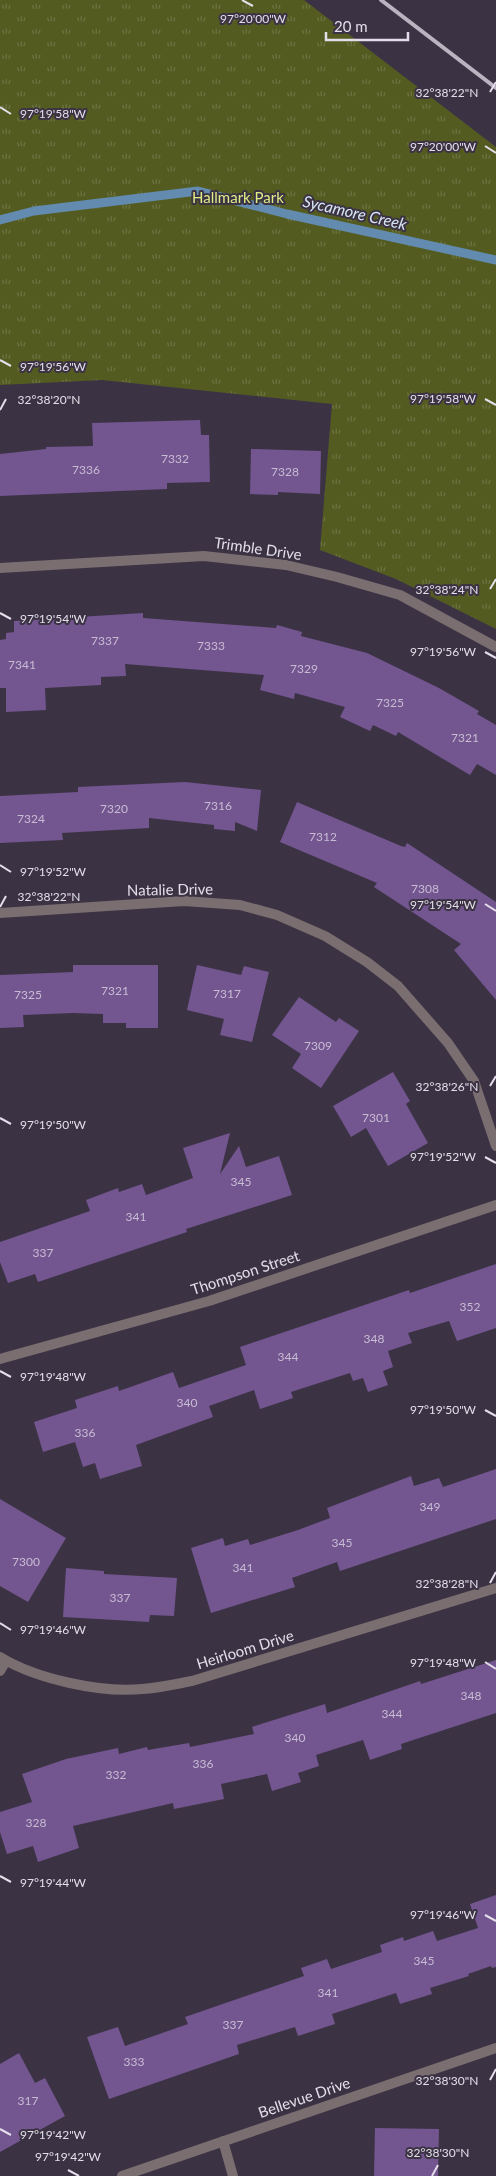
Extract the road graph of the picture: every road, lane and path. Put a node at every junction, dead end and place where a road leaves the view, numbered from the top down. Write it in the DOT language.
graph roads {
  1 [pos="0,568"];
  2 [pos="496,647"];
  3 [pos="0,913"];
  4 [pos="496,1146"];
  5 [pos="496,1205"];
  6 [pos="0,1359"];
  7 [pos="496,1588"];
  8 [pos="3,1659"];
  9 [pos="0,1671"];
  10 [pos="496,2048"];
  11 [pos="223,2141"];
  12 [pos="122,2176"];
  13 [pos="233,2176"];
  1 -- 2 [label="street, Trimble Drive"];
  3 -- 4 [label="street, Natalie Drive"];
  5 -- 6 [label="street, Thompson Street"];
  7 -- 8 [label="street, Heirloom Drive"];
  8 -- 9 [label="street"];
  10 -- 11 [label="street, Bellevue Drive"];
  11 -- 12 [label="street, Bellevue Drive"];
  11 -- 13 [label="street"];
}
